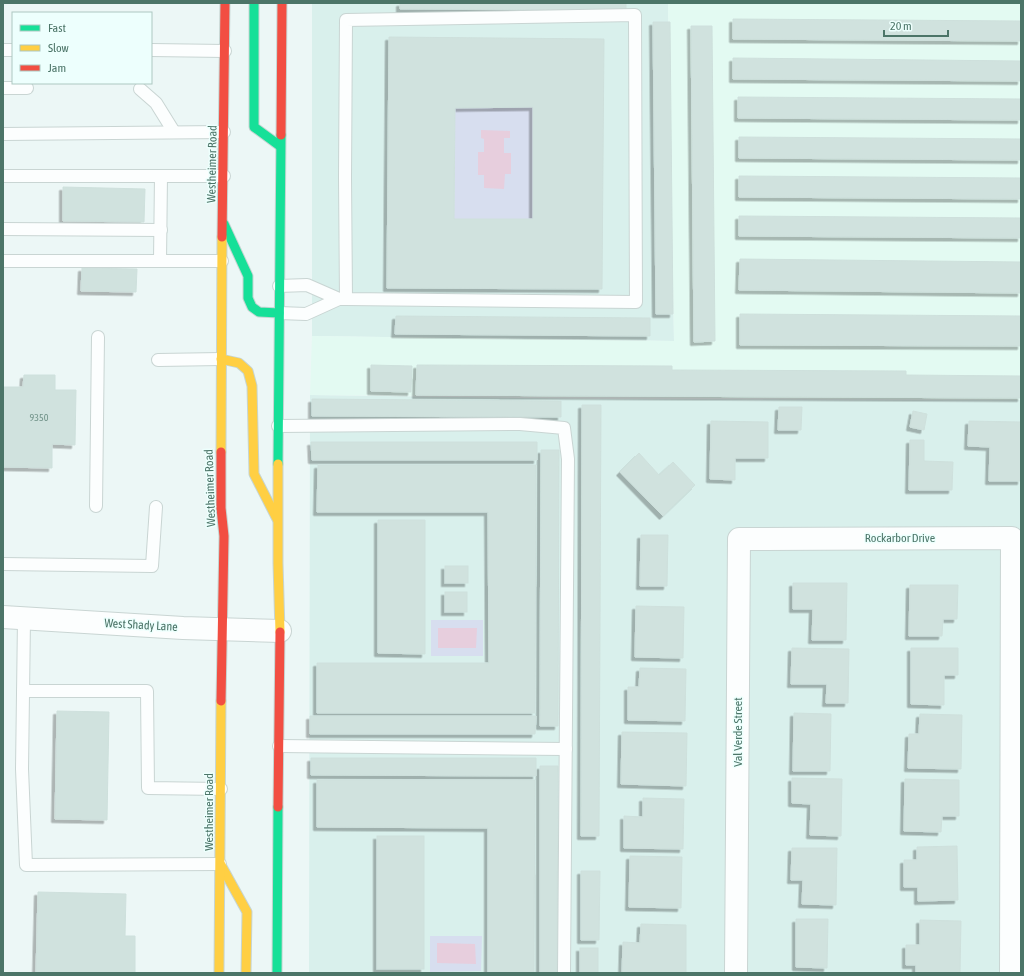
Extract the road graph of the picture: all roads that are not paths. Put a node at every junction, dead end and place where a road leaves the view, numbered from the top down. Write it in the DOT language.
graph roads {
  1 [pos="226,3"];
  2 [pos="254,3"];
  3 [pos="282,3"];
  4 [pos="152,50"];
  5 [pos="225,50"];
  6 [pos="3,88"];
  7 [pos="27,88"];
  8 [pos="140,89"];
  9 [pos="174,132"];
  10 [pos="224,132"];
  11 [pos="3,134"];
  12 [pos="280,146"];
  13 [pos="3,176"];
  14 [pos="160,176"];
  15 [pos="224,176"];
  16 [pos="224,223"];
  17 [pos="3,229"];
  18 [pos="161,230"];
  19 [pos="3,261"];
  20 [pos="160,261"];
  21 [pos="222,261"];
  22 [pos="279,286"];
  23 [pos="343,299"];
  24 [pos="279,313"];
  25 [pos="98,337"];
  26 [pos="158,360"];
  27 [pos="221,360"];
  28 [pos="278,426"];
  29 [pos="96,506"];
  30 [pos="156,507"];
  31 [pos="278,522"];
  32 [pos="787,538"];
  33 [pos="3,564"];
  34 [pos="3,617"];
  35 [pos="24,619"];
  36 [pos="222,630"];
  37 [pos="280,631"];
  38 [pos="23,691"];
  39 [pos="279,746"];
  40 [pos="566,749"];
  41 [pos="221,789"];
  42 [pos="220,864"];
  43 [pos="219,973"];
  44 [pos="246,973"];
  45 [pos="277,973"];
  46 [pos="564,973"];
  47 [pos="736,973"];
  48 [pos="1011,973"];
  1 -- 5 [label="main road, Westheimer Road"];
  2 -- 12 [label="main road"];
  3 -- 12 [label="main road"];
  4 -- 5 [label="lane"];
  5 -- 10 [label="main road, Westheimer Road"];
  6 -- 7 [label="lane"];
  8 -- 9 [label="lane"];
  9 -- 10 [label="lane"];
  9 -- 11 [label="lane"];
  10 -- 15 [label="main road, Westheimer Road"];
  12 -- 22 [label="main road"];
  13 -- 14 [label="lane"];
  14 -- 15 [label="lane"];
  14 -- 18 [label="lane"];
  15 -- 16 [label="main road, Westheimer Road"];
  16 -- 21 [label="main road, Westheimer Road"];
  16 -- 24 [label="main road"];
  17 -- 18 [label="lane"];
  18 -- 20 [label="lane"];
  19 -- 20 [label="lane"];
  20 -- 21 [label="lane"];
  21 -- 27 [label="main road, Westheimer Road"];
  22 -- 23 [label="lane"];
  22 -- 24 [label="main road"];
  23 -- 23 [label="lane"];
  23 -- 24 [label="lane"];
  24 -- 28 [label="main road"];
  25 -- 29 [label="lane"];
  26 -- 27 [label="lane"];
  27 -- 31 [label="main road"];
  27 -- 36 [label="main road, Westheimer Road"];
  28 -- 31 [label="main road"];
  28 -- 40 [label="lane"];
  30 -- 33 [label="lane"];
  31 -- 37 [label="main road"];
  32 -- 47 [label="street, Val Verde Street"];
  32 -- 48 [label="street, Rockarbor Drive"];
  34 -- 35 [label="street, West Shady Lane"];
  35 -- 36 [label="street, West Shady Lane"];
  35 -- 38 [label="lane"];
  36 -- 37 [label="street, West Shady Lane"];
  36 -- 41 [label="main road, Westheimer Road"];
  37 -- 39 [label="main road"];
  38 -- 41 [label="lane"];
  38 -- 42 [label="lane"];
  39 -- 40 [label="lane"];
  39 -- 45 [label="main road"];
  40 -- 46 [label="lane"];
  41 -- 42 [label="main road, Westheimer Road"];
  42 -- 43 [label="main road, Westheimer Road"];
  42 -- 44 [label="main road"];
}
